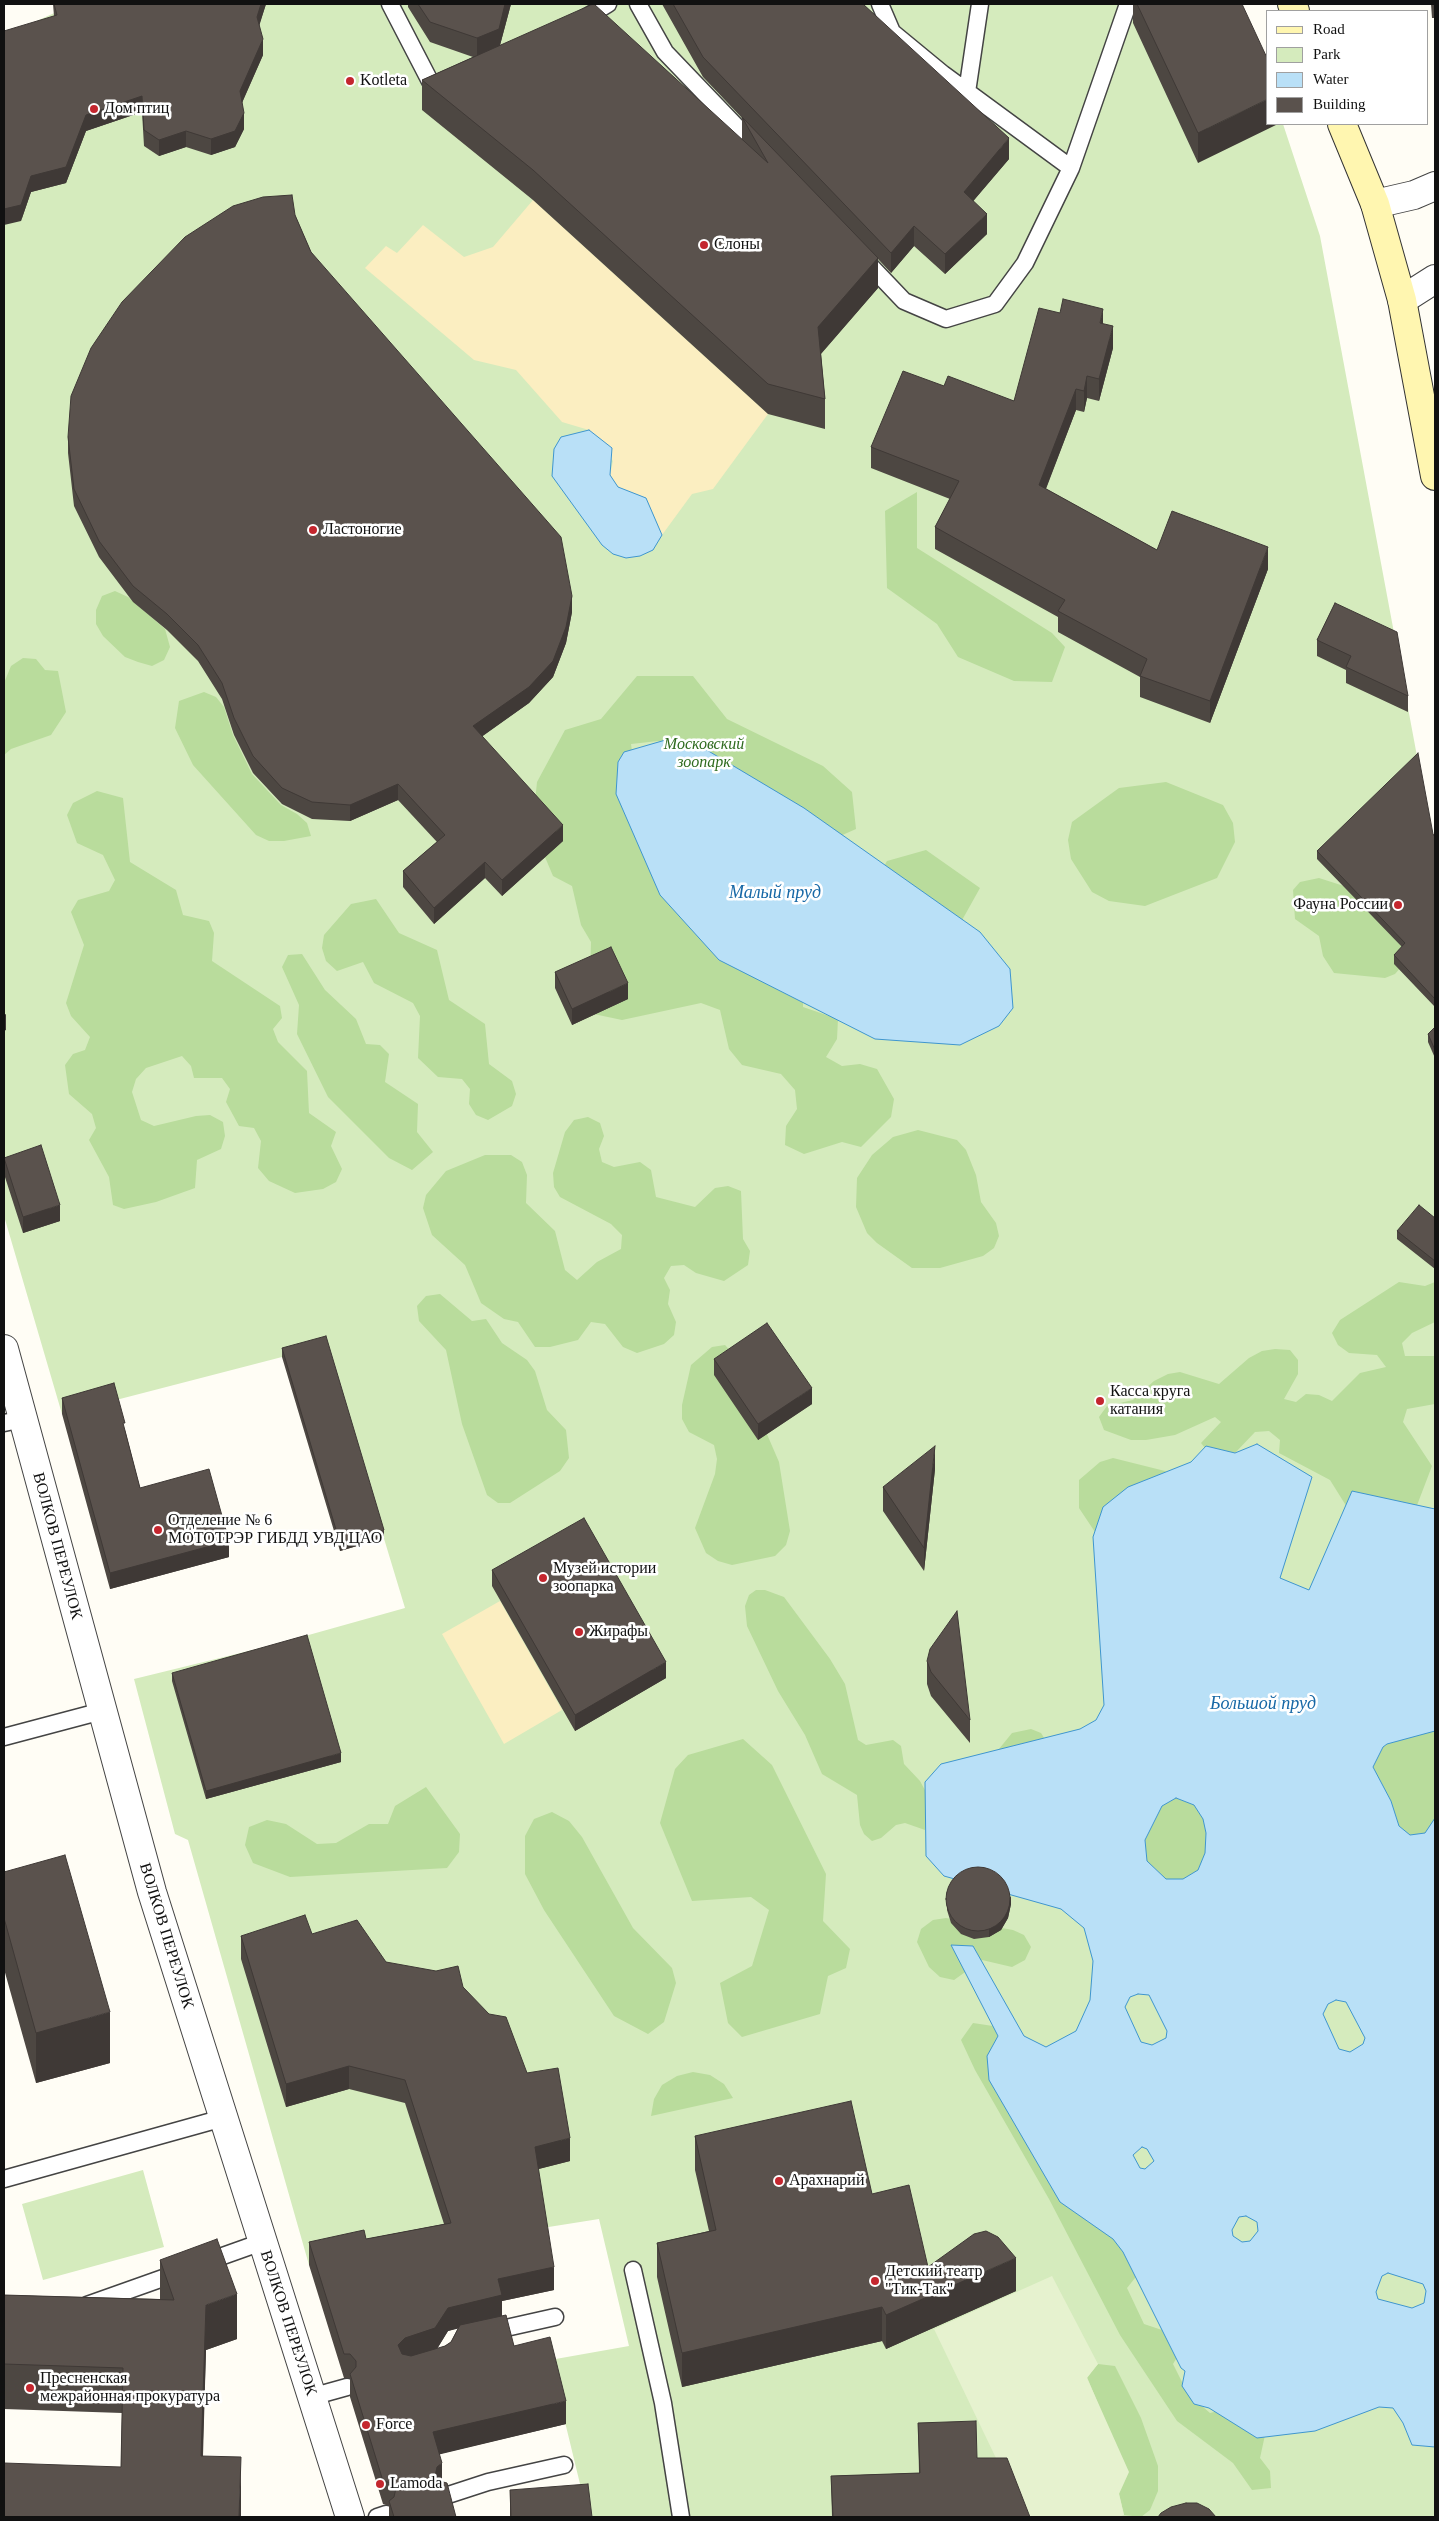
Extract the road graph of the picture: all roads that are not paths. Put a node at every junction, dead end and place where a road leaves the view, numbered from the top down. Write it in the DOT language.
graph roads {
  1 [pos="390,4"];
  2 [pos="608,4"];
  3 [pos="638,4"];
  4 [pos="880,4"];
  5 [pos="980,4"];
  6 [pos="1128,4"];
  7 [pos="569,27"];
  8 [pos="459,76"];
  9 [pos="967,92"];
  10 [pos="1342,125"];
  11 [pos="767,159"];
  12 [pos="1071,168"];
  13 [pos="1435,186"];
  14 [pos="1375,204"];
  15 [pos="856,251"];
  16 [pos="1435,279"];
  17 [pos="1402,300"];
  18 [pos="1435,476"];
  19 [pos="4,1349"];
  20 [pos="13,1421"];
  21 [pos="102,1711"];
  22 [pos="4,1737"];
  23 [pos="223,2118"];
  24 [pos="4,2179"];
  25 [pos="262,2242"];
  26 [pos="633,2270"];
  27 [pos="71,2311"];
  28 [pos="555,2317"];
  29 [pos="472,2335"];
  30 [pos="347,2387"];
  31 [pos="312,2397"];
  32 [pos="564,2465"];
  33 [pos="445,2496"];
  34 [pos="350,2517"];
  35 [pos="681,2517"];
  1 -- 8 [label="lane"];
  2 -- 7 [label="lane"];
  3 -- 11 [label="lane"];
  4 -- 9 [label="lane"];
  5 -- 9 [label="lane"];
  6 -- 12 [label="lane"];
  9 -- 12 [label="lane"];
  10 -- 14 [label="main road"];
  12 -- 15 [label="lane"];
  13 -- 14 [label="street"];
  14 -- 17 [label="main road"];
  16 -- 17 [label="street"];
  17 -- 18 [label="main road"];
  19 -- 20 [label="street, ВОЛКОВ ПЕРЕУЛОК"];
  20 -- 21 [label="street, ВОЛКОВ ПЕРЕУЛОК"];
  21 -- 22 [label="lane"];
  21 -- 23 [label="street, ВОЛКОВ ПЕРЕУЛОК"];
  23 -- 24 [label="lane"];
  23 -- 25 [label="street, ВОЛКОВ ПЕРЕУЛОК"];
  25 -- 27 [label="lane"];
  25 -- 31 [label="street, ВОЛКОВ ПЕРЕУЛОК"];
  26 -- 35 [label="lane"];
  28 -- 29 [label="lane"];
  30 -- 31 [label="lane"];
  31 -- 34 [label="street, ВОЛКОВ ПЕРЕУЛОК"];
  32 -- 33 [label="lane"];
}
